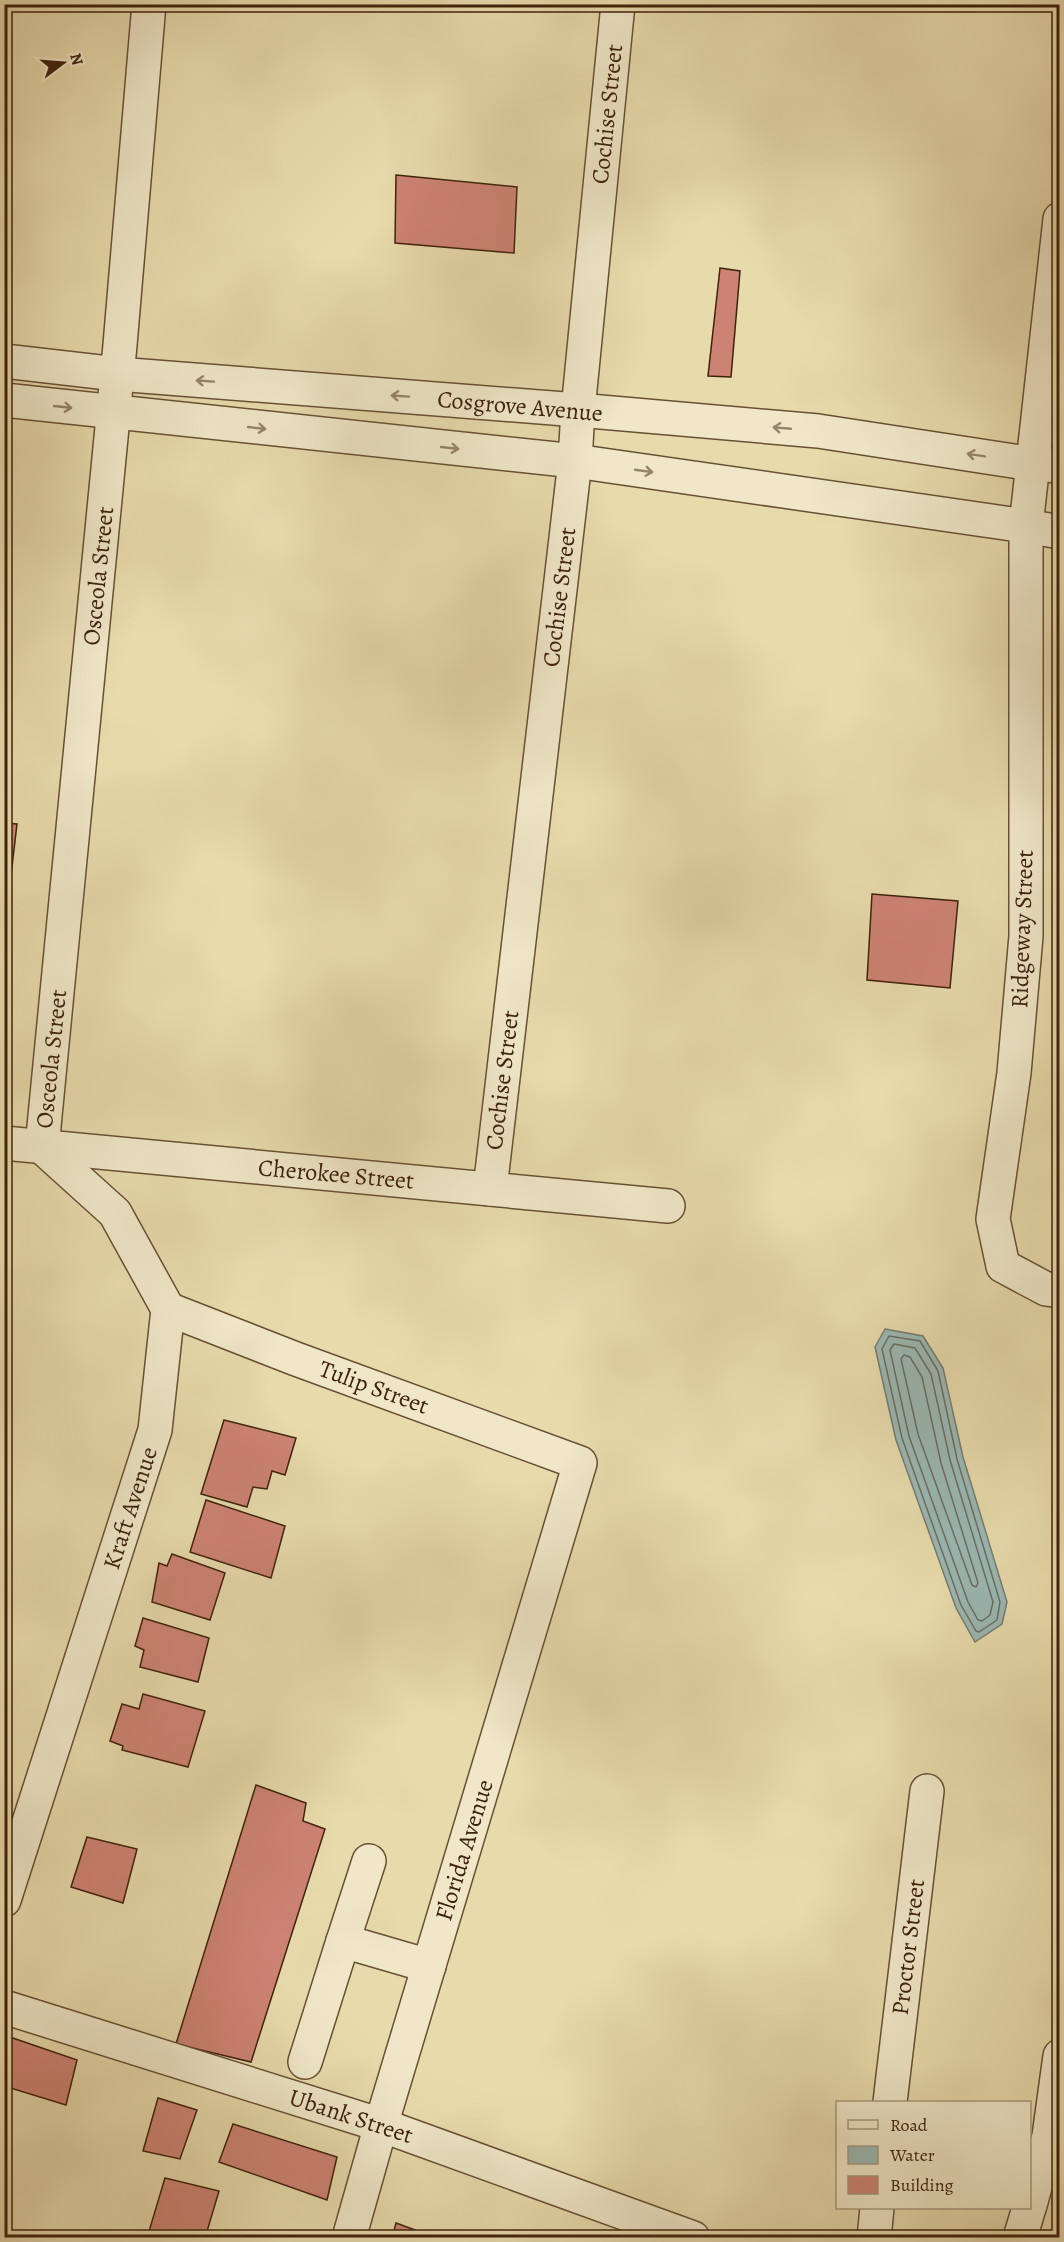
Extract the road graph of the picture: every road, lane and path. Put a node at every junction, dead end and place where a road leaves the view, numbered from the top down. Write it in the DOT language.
graph roads {
  1 [pos="149,4"];
  2 [pos="618,4"];
  3 [pos="1059,219"];
  4 [pos="4,361"];
  5 [pos="117,374"];
  6 [pos="4,400"];
  7 [pos="578,410"];
  8 [pos="114,412"];
  9 [pos="575,461"];
  10 [pos="1051,461"];
  11 [pos="1026,525"];
  12 [pos="1059,532"];
  13 [pos="4,1143"];
  14 [pos="42,1147"];
  15 [pos="490,1189"];
  16 [pos="668,1206"];
  17 [pos="1059,1291"];
  18 [pos="168,1309"];
  19 [pos="580,1463"];
  20 [pos="927,1791"];
  21 [pos="369,1860"];
  22 [pos="4,1900"];
  23 [pos="343,1941"];
  24 [pos="429,1966"];
  25 [pos="4,2007"];
  26 [pos="1059,2056"];
  27 [pos="305,2062"];
  28 [pos="890,2101"];
  29 [pos="381,2125"];
  30 [pos="1031,2199"];
  31 [pos="877,2209"];
  32 [pos="1028,2209"];
  33 [pos="349,2238"];
  34 [pos="693,2238"];
  35 [pos="874,2238"];
  36 [pos="1020,2238"];
  1 -- 5 [label="street, Osceola Street"];
  2 -- 7 [label="street, Cochise Street"];
  3 -- 10 [label="street"];
  4 -- 5 [label="street, Cosgrove Avenue"];
  7 -- 5 [label="street, Cosgrove Avenue, one-way"];
  5 -- 8 [label="street, Osceola Street"];
  6 -- 8 [label="street, Cosgrove Avenue, one-way"];
  7 -- 9 [label="street, Cochise Street"];
  10 -- 7 [label="street, Cosgrove Avenue, one-way"];
  8 -- 9 [label="street, Cosgrove Avenue, one-way"];
  8 -- 14 [label="street, Osceola Street"];
  9 -- 11 [label="street, Cosgrove Avenue, one-way"];
  9 -- 15 [label="street, Cochise Street"];
  10 -- 11 [label="street"];
  11 -- 12 [label="street, Cosgrove Avenue"];
  11 -- 17 [label="street, Ridgeway Street"];
  13 -- 14 [label="street, Cherokee Street"];
  14 -- 15 [label="street, Cherokee Street"];
  14 -- 18 [label="street"];
  15 -- 16 [label="street, Cherokee Street"];
  18 -- 19 [label="street, Tulip Street"];
  18 -- 22 [label="street, Kraft Avenue"];
  19 -- 24 [label="street, Florida Avenue"];
  20 -- 28 [label="street, Proctor Street"];
  21 -- 23 [label="street"];
  23 -- 24 [label="street"];
  23 -- 27 [label="street"];
  24 -- 29 [label="street, Florida Avenue"];
  25 -- 29 [label="street, Ubank Street"];
  26 -- 30 [label="street"];
  29 -- 33 [label="street, Florida Avenue"];
  29 -- 34 [label="street, Ubank Street"];
  31 -- 35 [label="street"];
  32 -- 36 [label="street"];
}
